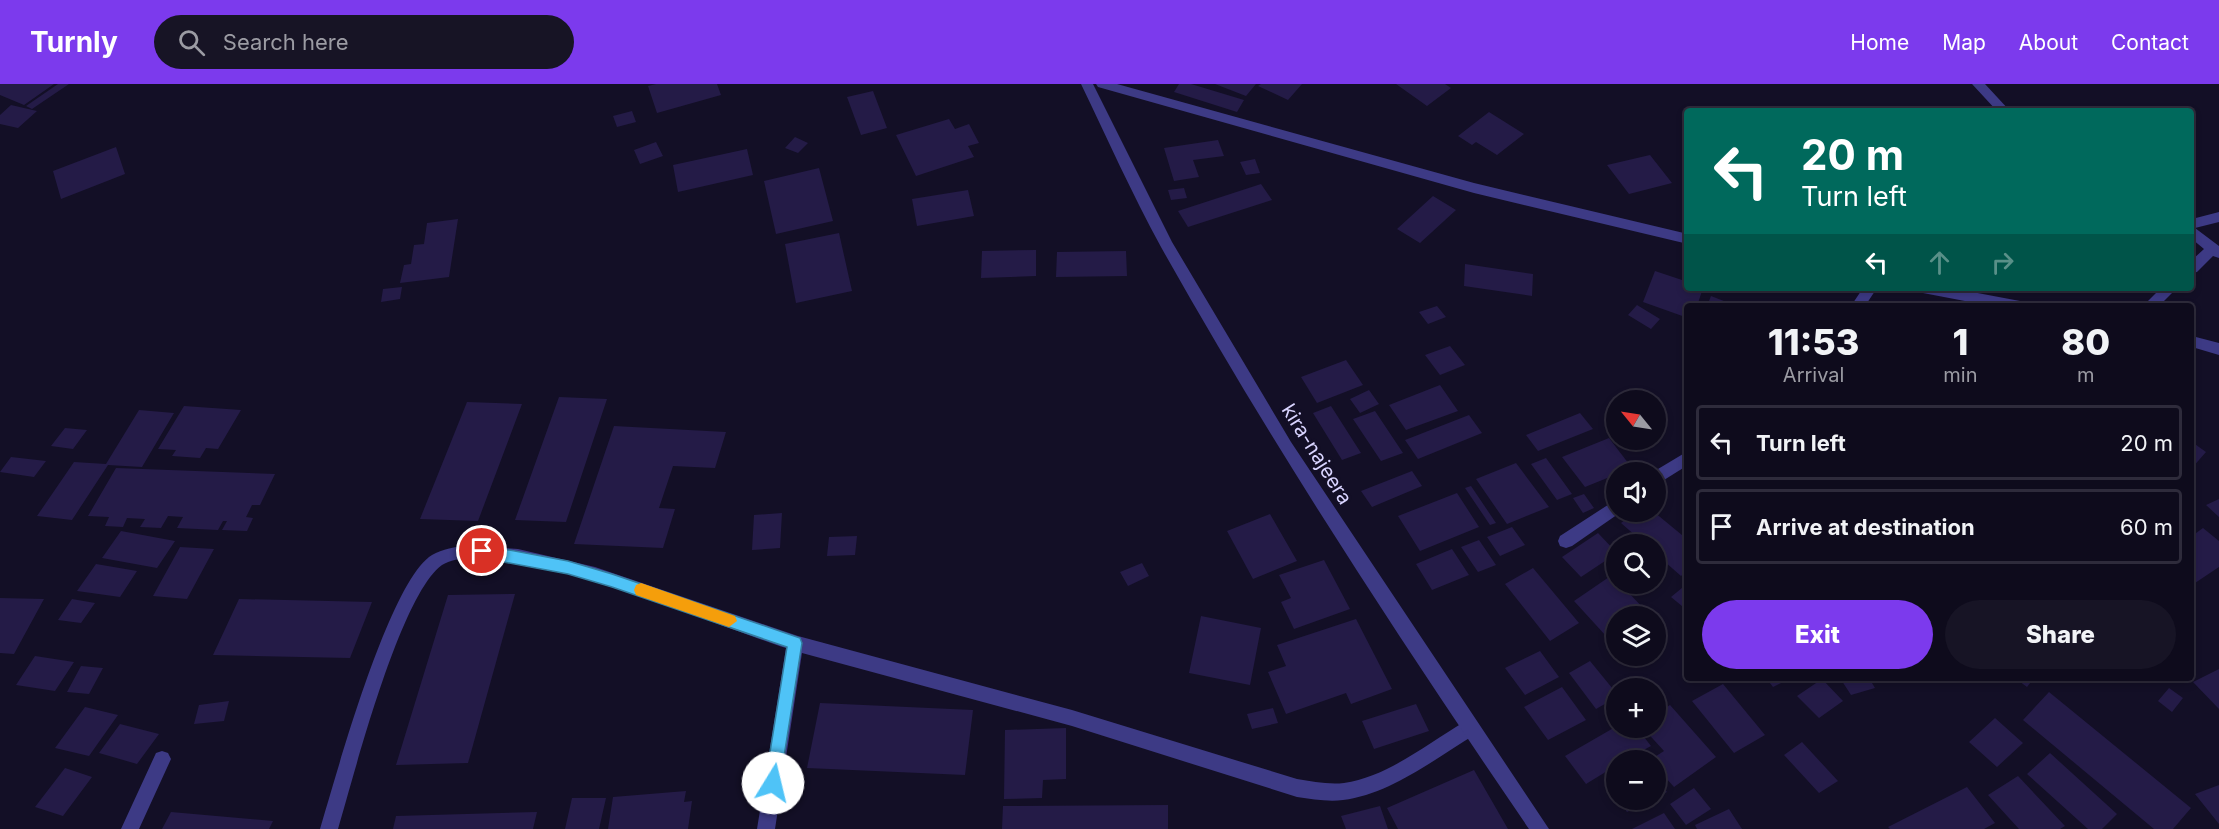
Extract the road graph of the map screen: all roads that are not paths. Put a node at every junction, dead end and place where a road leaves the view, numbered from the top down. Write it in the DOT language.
graph roads {
  1 [pos="1087,84"];
  2 [pos="1102,84"];
  3 [pos="1978,84"];
  4 [pos="2001,108"];
  5 [pos="2219,217"];
  6 [pos="2194,223"];
  7 [pos="2194,234"];
  8 [pos="1684,238"];
  9 [pos="2216,251"];
  10 [pos="2194,267"];
  11 [pos="1939,291"];
  12 [pos="2167,291"];
  13 [pos="2004,303"];
  14 [pos="2153,303"];
  15 [pos="2194,343"];
  16 [pos="2219,349"];
  17 [pos="1684,460"];
  18 [pos="1666,472"];
  19 [pos="1606,514"];
  20 [pos="1566,541"];
  21 [pos="795,643"];
  22 [pos="1470,728"];
  23 [pos="162,759"];
  24 [pos="130,829"];
  25 [pos="329,829"];
  26 [pos="766,829"];
  27 [pos="1540,829"];
  1 -- 22 [label="street, kira-najeera"];
  2 -- 8 [label="street"];
  3 -- 4 [label="street"];
  5 -- 6 [label="street"];
  7 -- 9 [label="street"];
  9 -- 10 [label="street"];
  11 -- 13 [label="street"];
  12 -- 14 [label="street"];
  15 -- 16 [label="street"];
  17 -- 18 [label="street"];
  19 -- 20 [label="street"];
  21 -- 22 [label="street"];
  21 -- 25 [label="street"];
  21 -- 26 [label="street"];
  22 -- 27 [label="street, kira-najeera"];
  23 -- 24 [label="street"];
}
